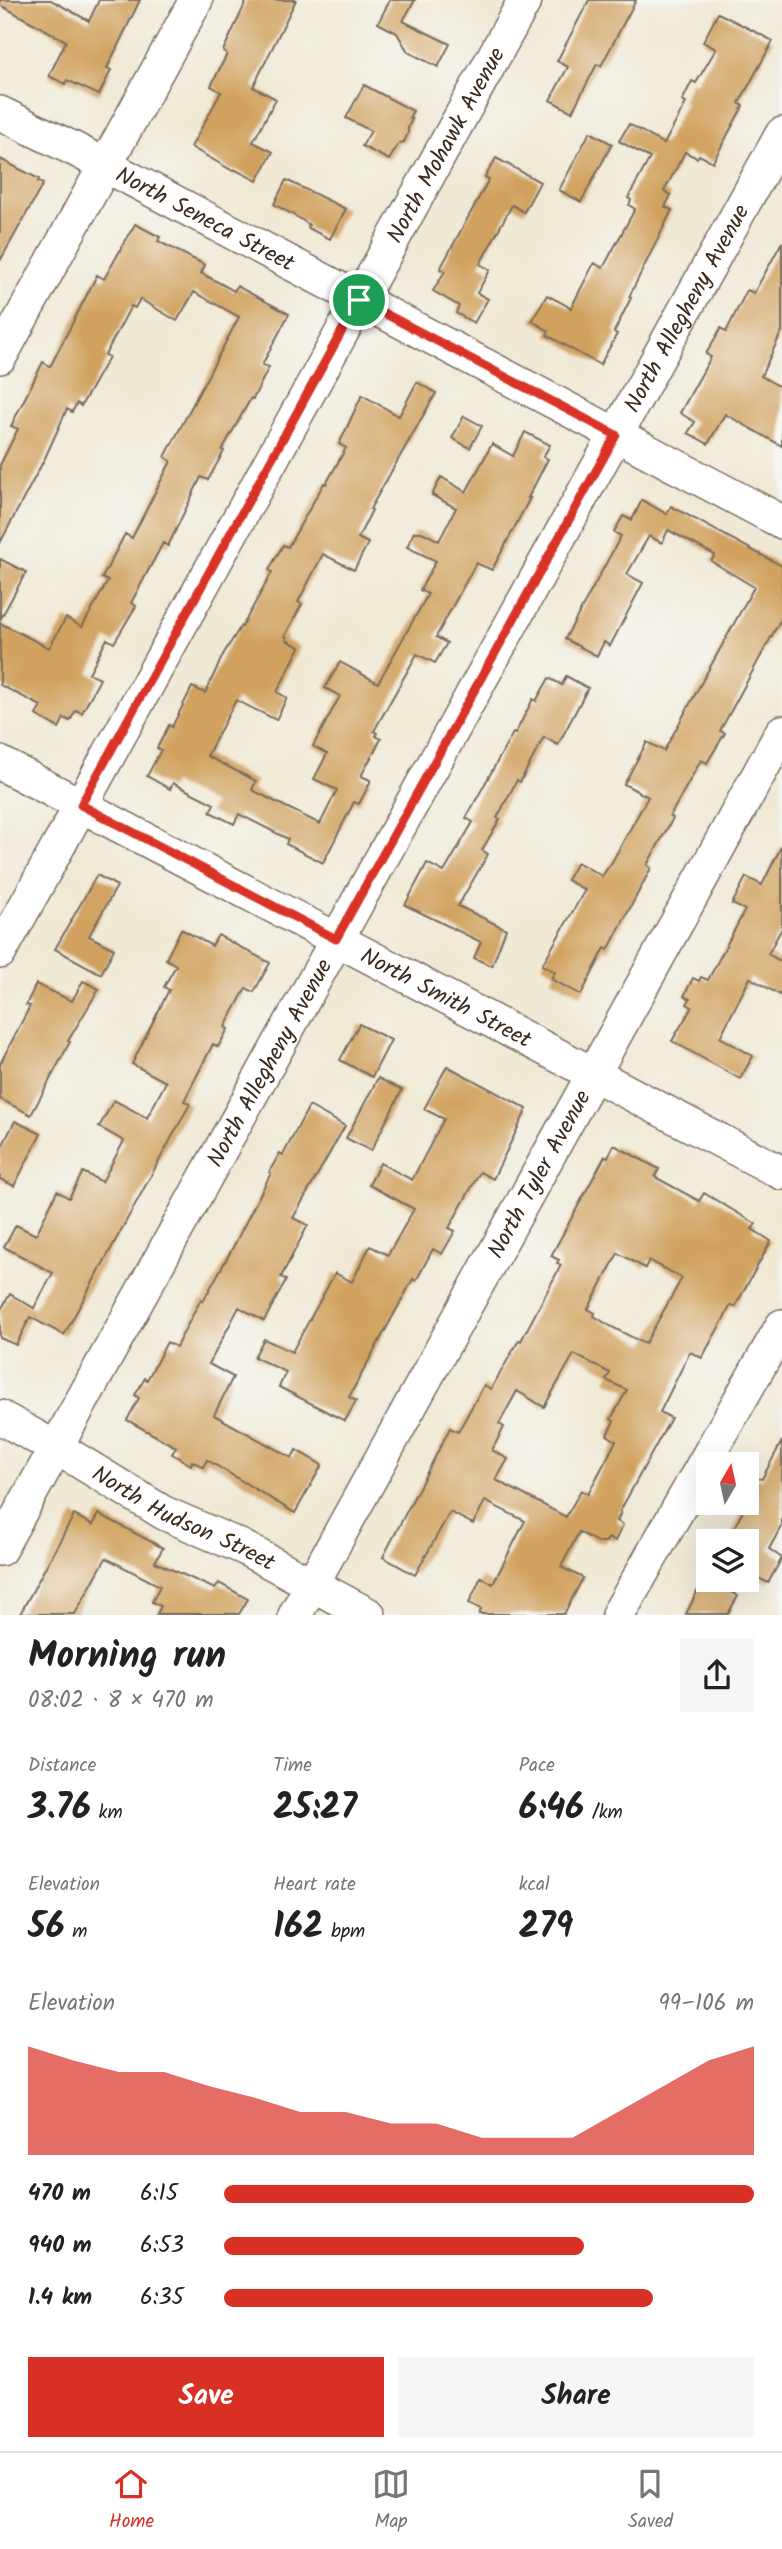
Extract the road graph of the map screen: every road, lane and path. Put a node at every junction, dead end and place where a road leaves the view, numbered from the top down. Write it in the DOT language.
graph roads {
  1 [pos="196,0"];
  2 [pos="525,0"];
  3 [pos="0,113"];
  4 [pos="782,134"];
  5 [pos="105,166"];
  6 [pos="359,300"];
  7 [pos="0,357"];
  8 [pos="616,435"];
  9 [pos="782,522"];
  10 [pos="782,732"];
  11 [pos="0,763"];
  12 [pos="81,805"];
  13 [pos="336,939"];
  14 [pos="0,951"];
  15 [pos="593,1074"];
  16 [pos="782,1173"];
  17 [pos="782,1326"];
  18 [pos="0,1417"];
  19 [pos="56,1447"];
  20 [pos="0,1549"];
  21 [pos="313,1584"];
  22 [pos="295,1615"];
  23 [pos="369,1615"];
  24 [pos="618,1615"];
  1 -- 5 [label="street"];
  2 -- 6 [label="street, North Mohawk Avenue"];
  3 -- 5 [label="street, North Seneca Street"];
  4 -- 8 [label="street, North Allegheny Avenue"];
  5 -- 6 [label="street, North Seneca Street"];
  5 -- 7 [label="street"];
  6 -- 8 [label="street, North Seneca Street"];
  6 -- 12 [label="street, North Mohawk Avenue"];
  8 -- 9 [label="street, North Seneca Street"];
  8 -- 13 [label="street, North Allegheny Avenue"];
  10 -- 15 [label="street, North Tyler Avenue"];
  11 -- 12 [label="street, North Smith Street"];
  12 -- 13 [label="street, North Smith Street"];
  12 -- 14 [label="street, North Mohawk Avenue"];
  13 -- 15 [label="street, North Smith Street"];
  13 -- 19 [label="street, North Allegheny Avenue"];
  15 -- 16 [label="street, North Smith Street"];
  15 -- 21 [label="street, North Tyler Avenue"];
  17 -- 24 [label="street"];
  18 -- 19 [label="street, North Hudson Street"];
  19 -- 20 [label="street, North Allegheny Avenue"];
  19 -- 21 [label="street, North Hudson Street"];
  21 -- 22 [label="street, North Tyler Avenue"];
  21 -- 23 [label="street, North Hudson Street"];
}
